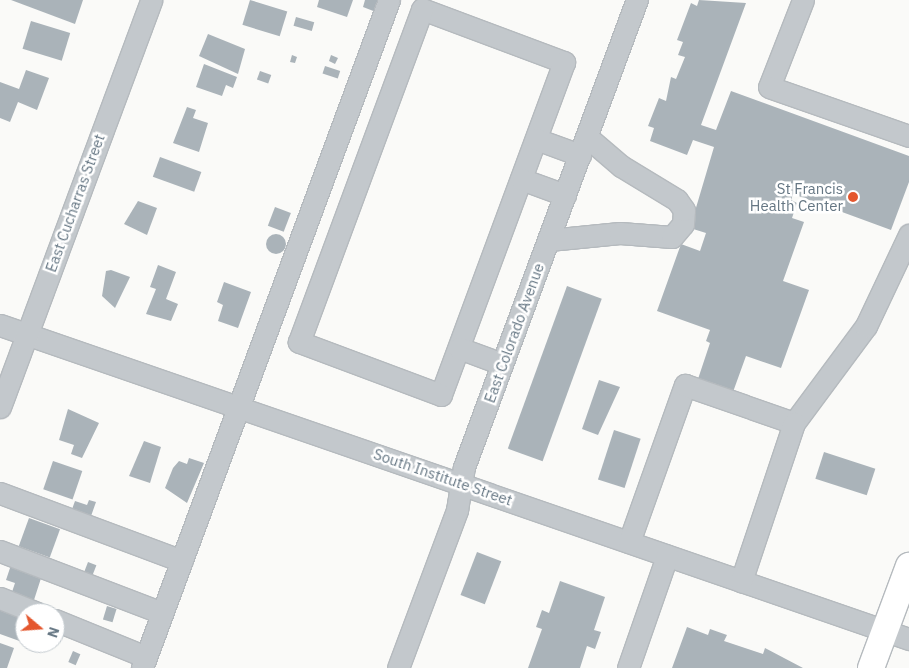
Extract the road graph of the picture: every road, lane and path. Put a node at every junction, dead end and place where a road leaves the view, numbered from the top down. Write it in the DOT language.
graph roads {
  1 [pos="151,0"];
  2 [pos="389,0"];
  3 [pos="637,0"];
  4 [pos="803,0"];
  5 [pos="909,136"];
  6 [pos="536,139"];
  7 [pos="583,146"];
  8 [pos="521,179"];
  9 [pos="566,195"];
  10 [pos="909,235"];
  11 [pos="549,240"];
  12 [pos="0,325"];
  13 [pos="27,334"];
  14 [pos="459,348"];
  15 [pos="502,364"];
  16 [pos="0,407"];
  17 [pos="240,407"];
  18 [pos="794,424"];
  19 [pos="462,484"];
  20 [pos="0,493"];
  21 [pos="629,542"];
  22 [pos="0,551"];
  23 [pos="667,556"];
  24 [pos="182,561"];
  25 [pos="909,566"];
  26 [pos="740,581"];
  27 [pos="0,598"];
  28 [pos="15,604"];
  29 [pos="162,613"];
  30 [pos="65,625"];
  31 [pos="885,630"];
  32 [pos="909,639"];
  33 [pos="144,662"];
  34 [pos="398,668"];
  35 [pos="628,668"];
  36 [pos="871,668"];
  1 -- 13 [label="street, East Cucharras Street"];
  2 -- 17 [label="street"];
  3 -- 7 [label="street, East Colorado Avenue"];
  4 -- 5 [label="street"];
  6 -- 7 [label="street"];
  6 -- 8 [label="street"];
  6 -- 14 [label="street"];
  7 -- 9 [label="street, East Colorado Avenue"];
  7 -- 11 [label="street"];
  8 -- 9 [label="street"];
  8 -- 14 [label="street"];
  9 -- 11 [label="street, East Colorado Avenue"];
  10 -- 18 [label="street"];
  11 -- 15 [label="street, East Colorado Avenue"];
  12 -- 13 [label="street, South Institute Street"];
  13 -- 16 [label="street, East Cucharras Street"];
  13 -- 17 [label="street, South Institute Street"];
  14 -- 15 [label="street"];
  15 -- 19 [label="street, East Colorado Avenue"];
  17 -- 19 [label="street, South Institute Street"];
  17 -- 24 [label="street"];
  18 -- 21 [label="street"];
  18 -- 26 [label="street"];
  19 -- 21 [label="street, South Institute Street"];
  19 -- 34 [label="street, East Colorado Avenue"];
  20 -- 24 [label="street"];
  21 -- 23 [label="street, South Institute Street"];
  22 -- 29 [label="street"];
  23 -- 26 [label="street, South Institute Street"];
  23 -- 35 [label="street"];
  24 -- 29 [label="street"];
  25 -- 31 [label="main road"];
  26 -- 31 [label="street, South Institute Street"];
  27 -- 28 [label="street"];
  29 -- 33 [label="street"];
  30 -- 33 [label="street"];
  31 -- 32 [label="street, South Institute Street"];
  31 -- 36 [label="main road"];
}
